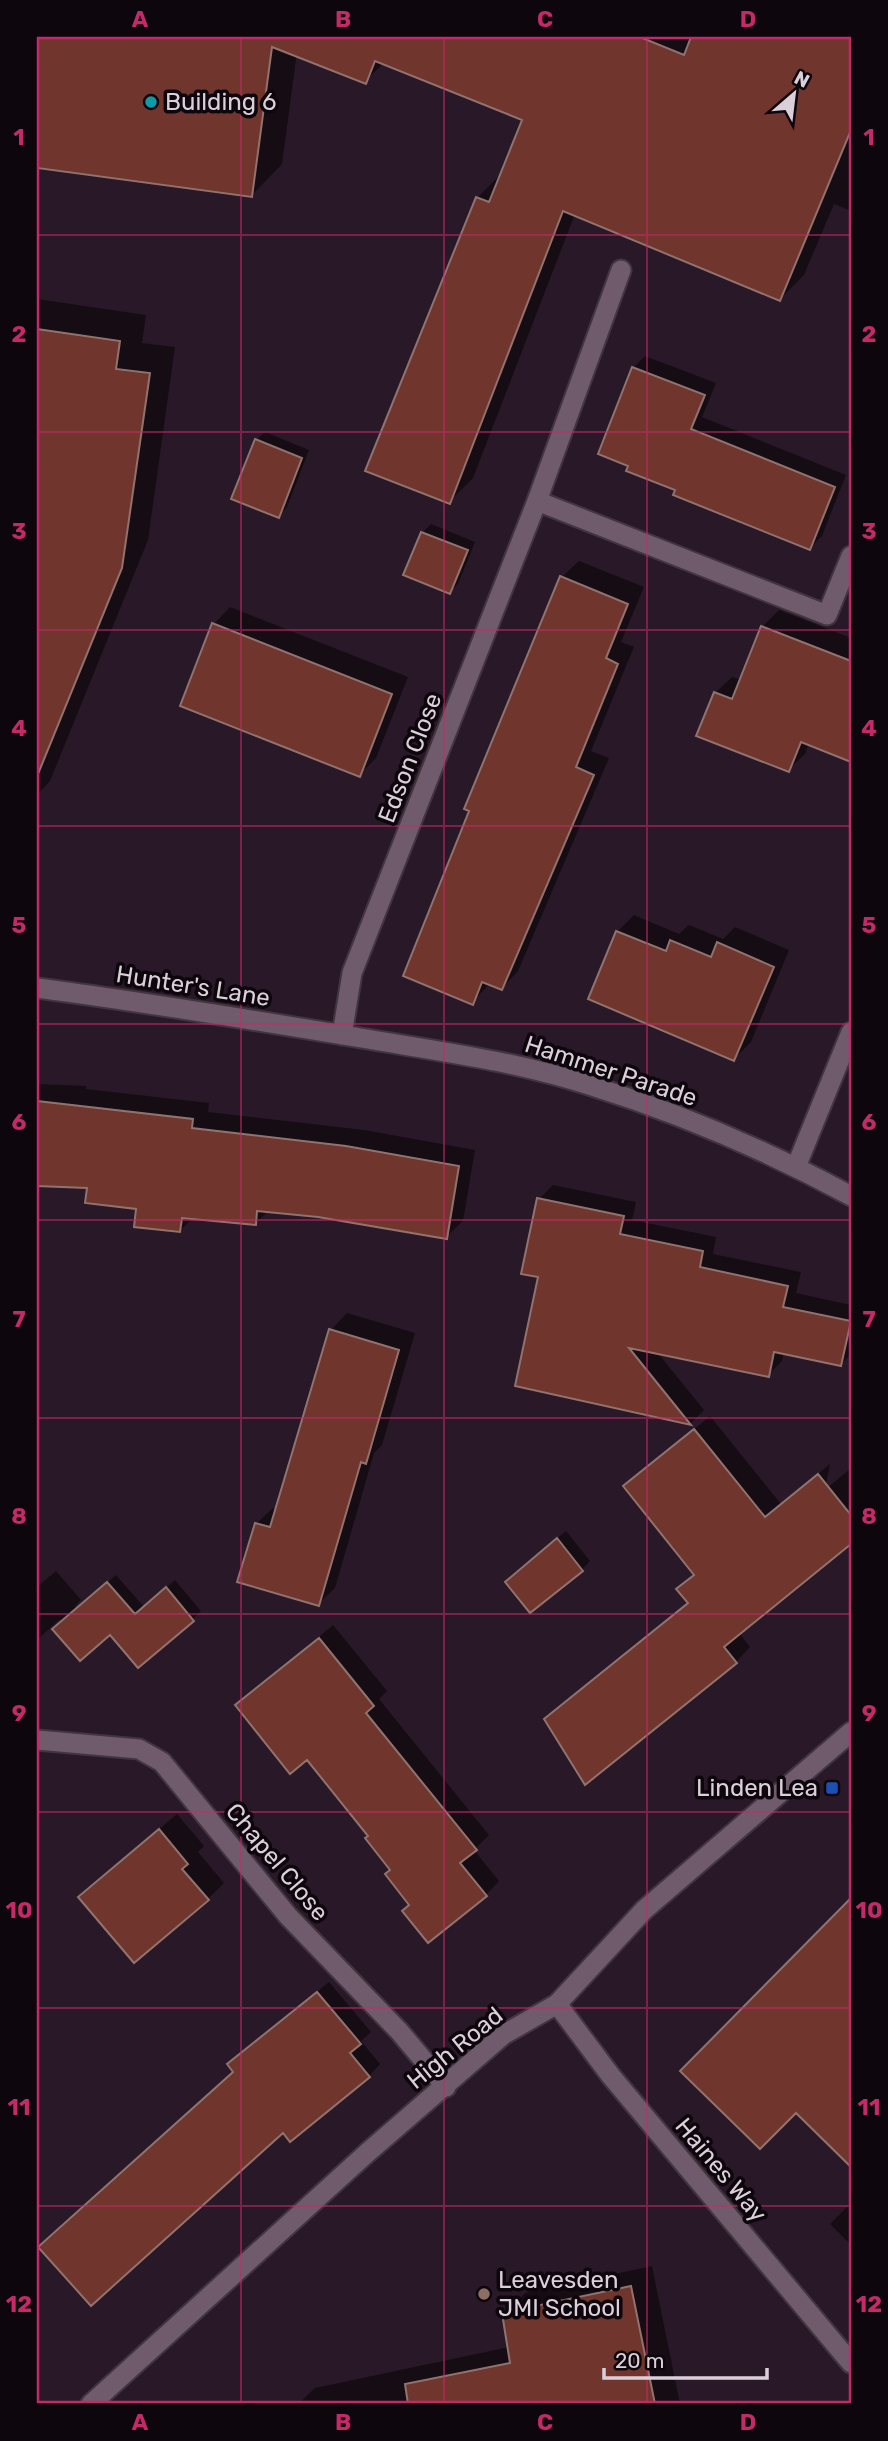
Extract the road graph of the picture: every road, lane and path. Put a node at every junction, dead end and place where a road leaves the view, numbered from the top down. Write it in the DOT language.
graph roads {
  1 [pos="621,270"];
  2 [pos="537,501"];
  3 [pos="851,556"];
  4 [pos="37,988"];
  5 [pos="851,1032"];
  6 [pos="342,1035"];
  7 [pos="796,1167"];
  8 [pos="851,1196"];
  9 [pos="851,1732"];
  10 [pos="37,1740"];
  11 [pos="557,2004"];
  12 [pos="446,2087"];
  13 [pos="851,2363"];
  14 [pos="91,2404"];
  1 -- 2 [label="street, Edson Close"];
  2 -- 3 [label="street"];
  2 -- 6 [label="street, Edson Close"];
  4 -- 6 [label="street, Hunter's Lane"];
  5 -- 7 [label="street"];
  6 -- 7 [label="street, Hammer Parade"];
  7 -- 8 [label="street, Hammer Parade"];
  9 -- 11 [label="street, High Road"];
  10 -- 12 [label="street, Chapel Close"];
  11 -- 12 [label="street, High Road"];
  11 -- 13 [label="street, Haines Way"];
  12 -- 14 [label="street, High Road"];
}
